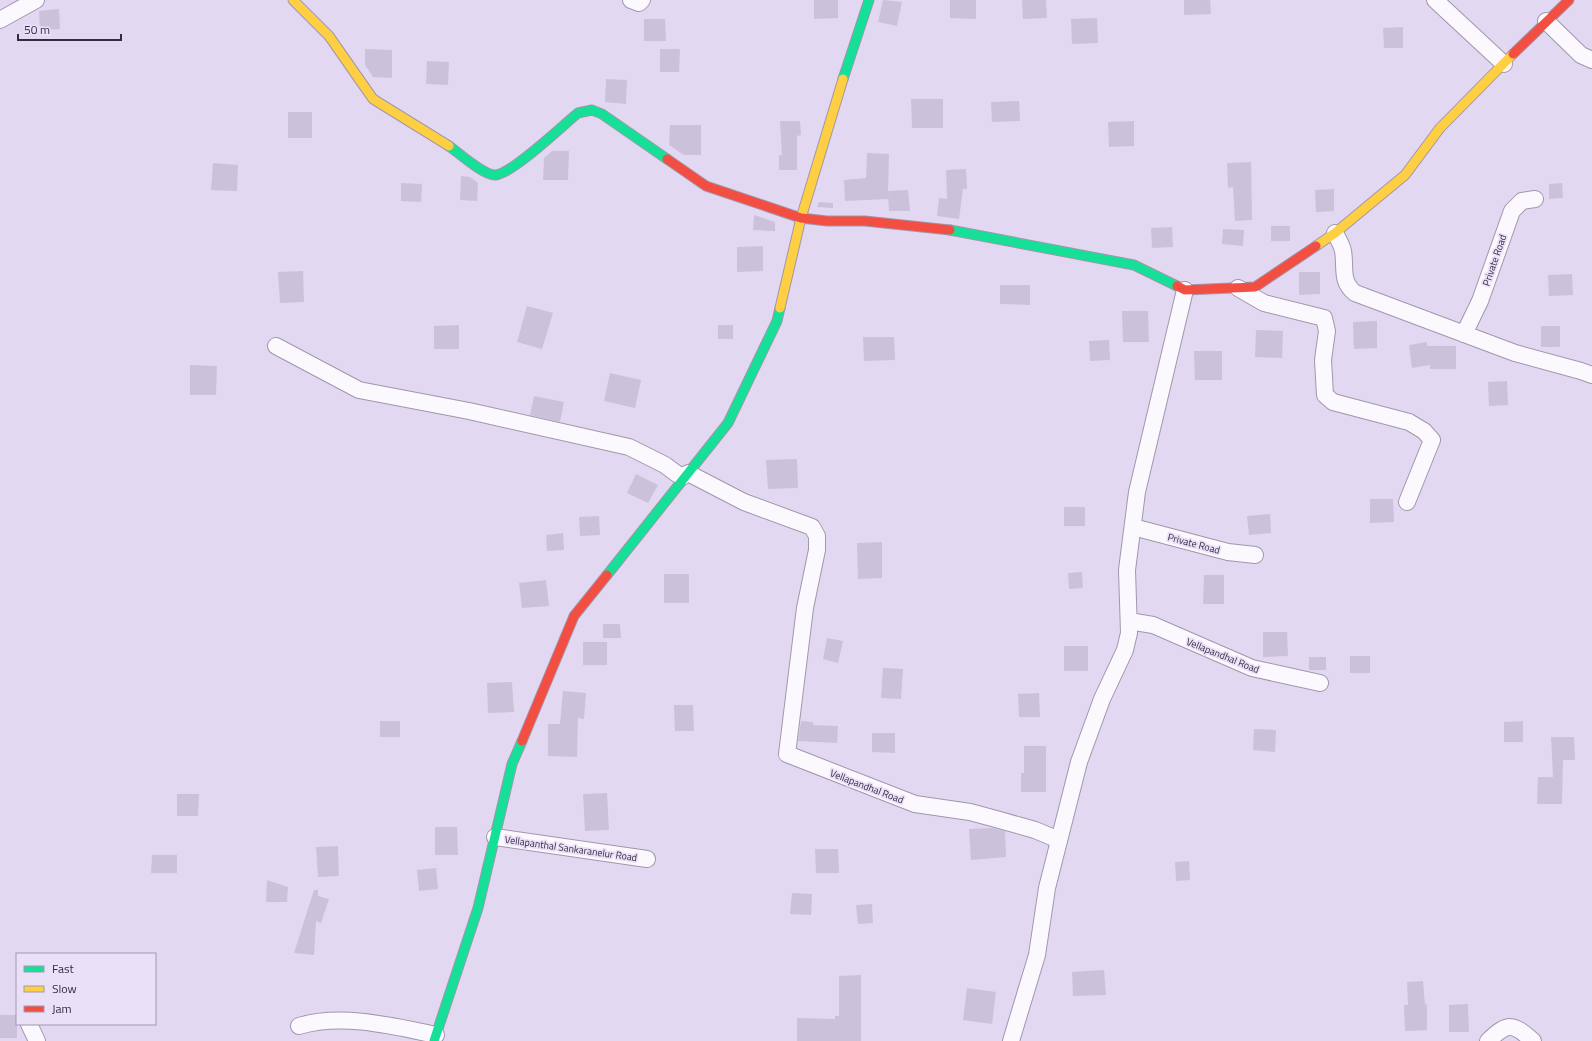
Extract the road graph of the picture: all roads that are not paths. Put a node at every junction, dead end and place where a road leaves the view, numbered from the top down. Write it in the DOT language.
graph roads {
  1 [pos="36,0"];
  2 [pos="293,0"];
  3 [pos="631,0"];
  4 [pos="642,0"];
  5 [pos="869,0"];
  6 [pos="1435,0"];
  7 [pos="1569,0"];
  8 [pos="0,20"];
  9 [pos="1546,20"];
  10 [pos="1592,60"];
  11 [pos="1504,64"];
  12 [pos="1535,199"];
  13 [pos="801,218"];
  14 [pos="1335,233"];
  15 [pos="1238,288"];
  16 [pos="1185,290"];
  17 [pos="1464,334"];
  18 [pos="276,346"];
  19 [pos="1592,375"];
  20 [pos="686,474"];
  21 [pos="1407,502"];
  22 [pos="1133,526"];
  23 [pos="1255,555"];
  24 [pos="1129,621"];
  25 [pos="1320,684"];
  26 [pos="495,838"];
  27 [pos="1059,840"];
  28 [pos="647,859"];
  29 [pos="29,1025"];
  30 [pos="299,1026"];
  31 [pos="435,1038"];
  32 [pos="37,1041"];
  33 [pos="1011,1041"];
  34 [pos="1488,1041"];
  35 [pos="1533,1041"];
  1 -- 8 [label="street"];
  2 -- 13 [label="street"];
  3 -- 4 [label="street"];
  5 -- 13 [label="street"];
  6 -- 11 [label="street"];
  7 -- 9 [label="street"];
  9 -- 10 [label="street"];
  9 -- 11 [label="street"];
  11 -- 14 [label="street"];
  12 -- 17 [label="street, Private Road"];
  13 -- 16 [label="street"];
  13 -- 20 [label="street"];
  14 -- 15 [label="street"];
  14 -- 17 [label="street"];
  15 -- 16 [label="street"];
  15 -- 21 [label="street"];
  16 -- 22 [label="street"];
  17 -- 19 [label="street"];
  18 -- 20 [label="street"];
  20 -- 26 [label="street"];
  20 -- 27 [label="street, Vellapandhal Road"];
  22 -- 23 [label="street, Private Road"];
  22 -- 24 [label="street"];
  24 -- 25 [label="street, Vellapandhal Road"];
  24 -- 27 [label="street"];
  26 -- 28 [label="street, Vellapanthal Sankaranelur Road"];
  26 -- 31 [label="street"];
  27 -- 33 [label="street"];
  29 -- 32 [label="street"];
  30 -- 31 [label="street"];
  34 -- 35 [label="street"];
}
